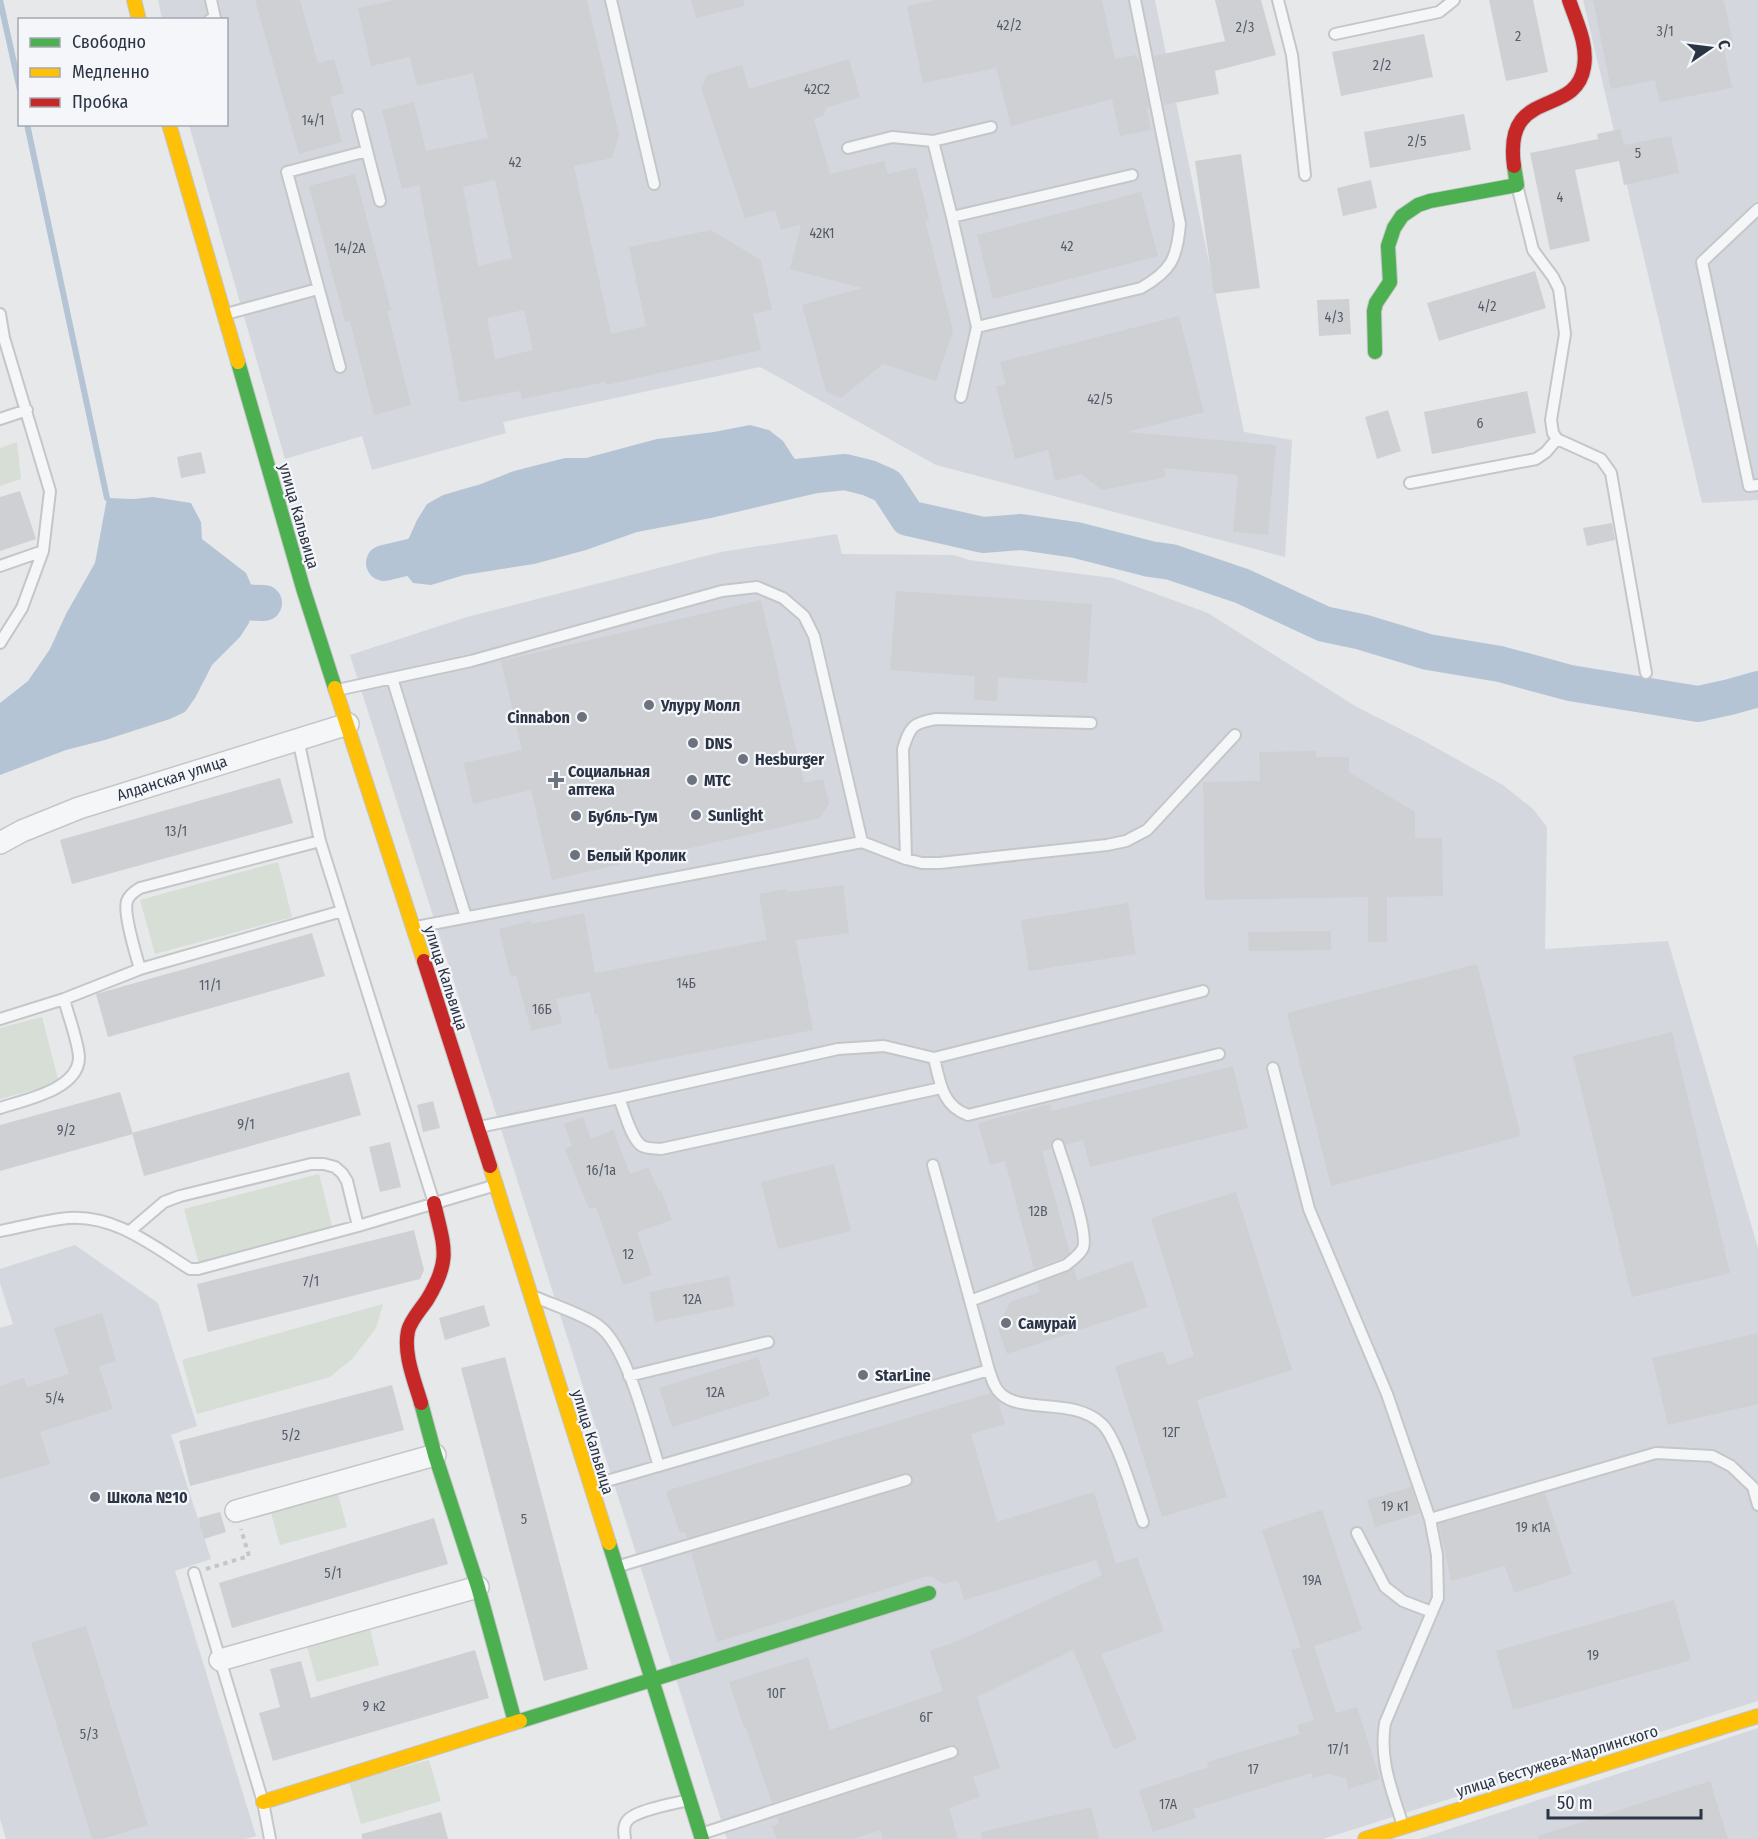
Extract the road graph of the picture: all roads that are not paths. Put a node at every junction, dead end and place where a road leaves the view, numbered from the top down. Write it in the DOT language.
graph roads {
  1 [pos="134,0"];
  2 [pos="211,0"];
  3 [pos="611,0"];
  4 [pos="1135,0"];
  5 [pos="1278,0"];
  6 [pos="1454,0"];
  7 [pos="1569,0"];
  8 [pos="139,18"];
  9 [pos="215,18"];
  10 [pos="1335,34"];
  11 [pos="358,115"];
  12 [pos="170,126"];
  13 [pos="991,127"];
  14 [pos="933,141"];
  15 [pos="848,148"];
  16 [pos="367,150"];
  17 [pos="1132,175"];
  18 [pos="1305,175"];
  19 [pos="654,184"];
  20 [pos="1517,185"];
  21 [pos="380,201"];
  22 [pos="1758,209"];
  23 [pos="952,217"];
  24 [pos="318,289"];
  25 [pos="0,314"];
  26 [pos="224,315"];
  27 [pos="977,327"];
  28 [pos="2,339"];
  29 [pos="1375,352"];
  30 [pos="340,367"];
  31 [pos="961,397"];
  32 [pos="27,410"];
  33 [pos="0,419"];
  34 [pos="1557,439"];
  35 [pos="1410,483"];
  36 [pos="1758,485"];
  37 [pos="43,551"];
  38 [pos="0,566"];
  39 [pos="0,643"];
  40 [pos="1646,673"];
  41 [pos="392,678"];
  42 [pos="337,690"];
  43 [pos="1091,723"];
  44 [pos="348,724"];
  45 [pos="1235,735"];
  46 [pos="298,739"];
  47 [pos="320,841"];
  48 [pos="862,842"];
  49 [pos="2,846"];
  50 [pos="906,859"];
  51 [pos="342,911"];
  52 [pos="466,917"];
  53 [pos="412,927"];
  54 [pos="140,969"];
  55 [pos="1203,991"];
  56 [pos="64,999"];
  57 [pos="0,1019"];
  58 [pos="1219,1054"];
  59 [pos="934,1058"];
  60 [pos="1273,1068"];
  61 [pos="941,1088"];
  62 [pos="619,1098"];
  63 [pos="0,1108"];
  64 [pos="478,1127"];
  65 [pos="1058,1145"];
  66 [pos="933,1165"];
  67 [pos="496,1185"];
  68 [pos="434,1203"];
  69 [pos="358,1226"];
  70 [pos="0,1232"];
  71 [pos="130,1232"];
  72 [pos="530,1295"];
  73 [pos="970,1301"];
  74 [pos="768,1342"];
  75 [pos="989,1370"];
  76 [pos="629,1376"];
  77 [pos="435,1455"];
  78 [pos="659,1466"];
  79 [pos="906,1480"];
  80 [pos="590,1486"];
  81 [pos="1758,1504"];
  82 [pos="236,1511"];
  83 [pos="1430,1519"];
  84 [pos="1143,1522"];
  85 [pos="1357,1533"];
  86 [pos="616,1568"];
  87 [pos="194,1573"];
  88 [pos="478,1587"];
  89 [pos="929,1593"];
  90 [pos="1432,1612"];
  91 [pos="220,1660"];
  92 [pos="652,1680"];
  93 [pos="1758,1716"];
  94 [pos="515,1722"];
  95 [pos="952,1752"];
  96 [pos="690,1800"];
  97 [pos="263,1802"];
  98 [pos="1403,1826"];
  99 [pos="701,1837"];
  100 [pos="270,1839"];
  101 [pos="625,1839"];
  102 [pos="1365,1839"];
  1 -- 8 [label="street"];
  2 -- 9 [label="lane"];
  3 -- 19 [label="lane"];
  4 -- 27 [label="lane"];
  5 -- 18 [label="lane"];
  6 -- 10 [label="lane"];
  7 -- 20 [label="street"];
  11 -- 16 [label="lane"];
  12 -- 26 [label="street, улица Кальвица"];
  13 -- 14 [label="lane"];
  14 -- 15 [label="lane"];
  14 -- 23 [label="lane"];
  16 -- 21 [label="lane"];
  16 -- 24 [label="lane"];
  17 -- 23 [label="lane"];
  20 -- 29 [label="street"];
  20 -- 34 [label="lane"];
  22 -- 36 [label="lane"];
  23 -- 27 [label="lane"];
  24 -- 26 [label="lane"];
  24 -- 30 [label="lane"];
  25 -- 28 [label="lane"];
  26 -- 42 [label="street, улица Кальвица"];
  27 -- 31 [label="lane"];
  28 -- 32 [label="lane"];
  32 -- 33 [label="lane"];
  32 -- 37 [label="lane"];
  34 -- 35 [label="lane"];
  34 -- 40 [label="lane"];
  37 -- 38 [label="lane"];
  37 -- 39 [label="lane"];
  41 -- 42 [label="lane"];
  41 -- 48 [label="lane"];
  41 -- 52 [label="lane"];
  42 -- 44 [label="street, улица Кальвица"];
  43 -- 50 [label="lane"];
  44 -- 46 [label="street, Алданская улица"];
  44 -- 53 [label="street, улица Кальвица"];
  45 -- 50 [label="lane"];
  46 -- 47 [label="lane"];
  46 -- 49 [label="street, Алданская улица"];
  47 -- 51 [label="lane"];
  47 -- 54 [label="lane"];
  48 -- 50 [label="lane"];
  48 -- 52 [label="lane"];
  51 -- 54 [label="lane"];
  51 -- 68 [label="lane"];
  52 -- 53 [label="lane"];
  53 -- 64 [label="street, улица Кальвица"];
  54 -- 56 [label="lane"];
  55 -- 59 [label="lane"];
  56 -- 57 [label="lane"];
  56 -- 63 [label="lane"];
  58 -- 61 [label="lane"];
  59 -- 61 [label="lane"];
  59 -- 62 [label="lane"];
  60 -- 83 [label="lane"];
  61 -- 62 [label="lane"];
  62 -- 64 [label="lane"];
  64 -- 67 [label="street, улица Кальвица"];
  65 -- 73 [label="lane"];
  66 -- 73 [label="lane"];
  67 -- 68 [label="lane"];
  67 -- 72 [label="street, улица Кальвица"];
  68 -- 69 [label="lane"];
  68 -- 77 [label="street"];
  69 -- 71 [label="lane"];
  69 -- 71 [label="lane"];
  70 -- 71 [label="lane"];
  72 -- 76 [label="lane"];
  72 -- 80 [label="street, улица Кальвица"];
  73 -- 75 [label="lane"];
  74 -- 76 [label="lane"];
  75 -- 78 [label="lane"];
  75 -- 84 [label="lane"];
  76 -- 78 [label="lane"];
  77 -- 82 [label="street"];
  77 -- 88 [label="street"];
  78 -- 80 [label="lane"];
  79 -- 86 [label="lane"];
  80 -- 86 [label="street, улица Кальвица"];
  81 -- 83 [label="lane"];
  83 -- 90 [label="lane"];
  85 -- 90 [label="lane"];
  86 -- 92 [label="street, улица Кальвица"];
  87 -- 91 [label="lane"];
  88 -- 91 [label="street"];
  88 -- 94 [label="street"];
  89 -- 92 [label="street"];
  90 -- 98 [label="lane"];
  91 -- 97 [label="lane"];
  92 -- 94 [label="street"];
  92 -- 96 [label="street, улица Кальвица"];
  93 -- 98 [label="street, улица Бестужева-Марлинского"];
  94 -- 97 [label="street"];
  95 -- 99 [label="lane"];
  96 -- 99 [label="street, улица Кальвица"];
  96 -- 101 [label="lane"];
  97 -- 100 [label="lane"];
  98 -- 102 [label="street, улица Бестужева-Марлинского"];
}
